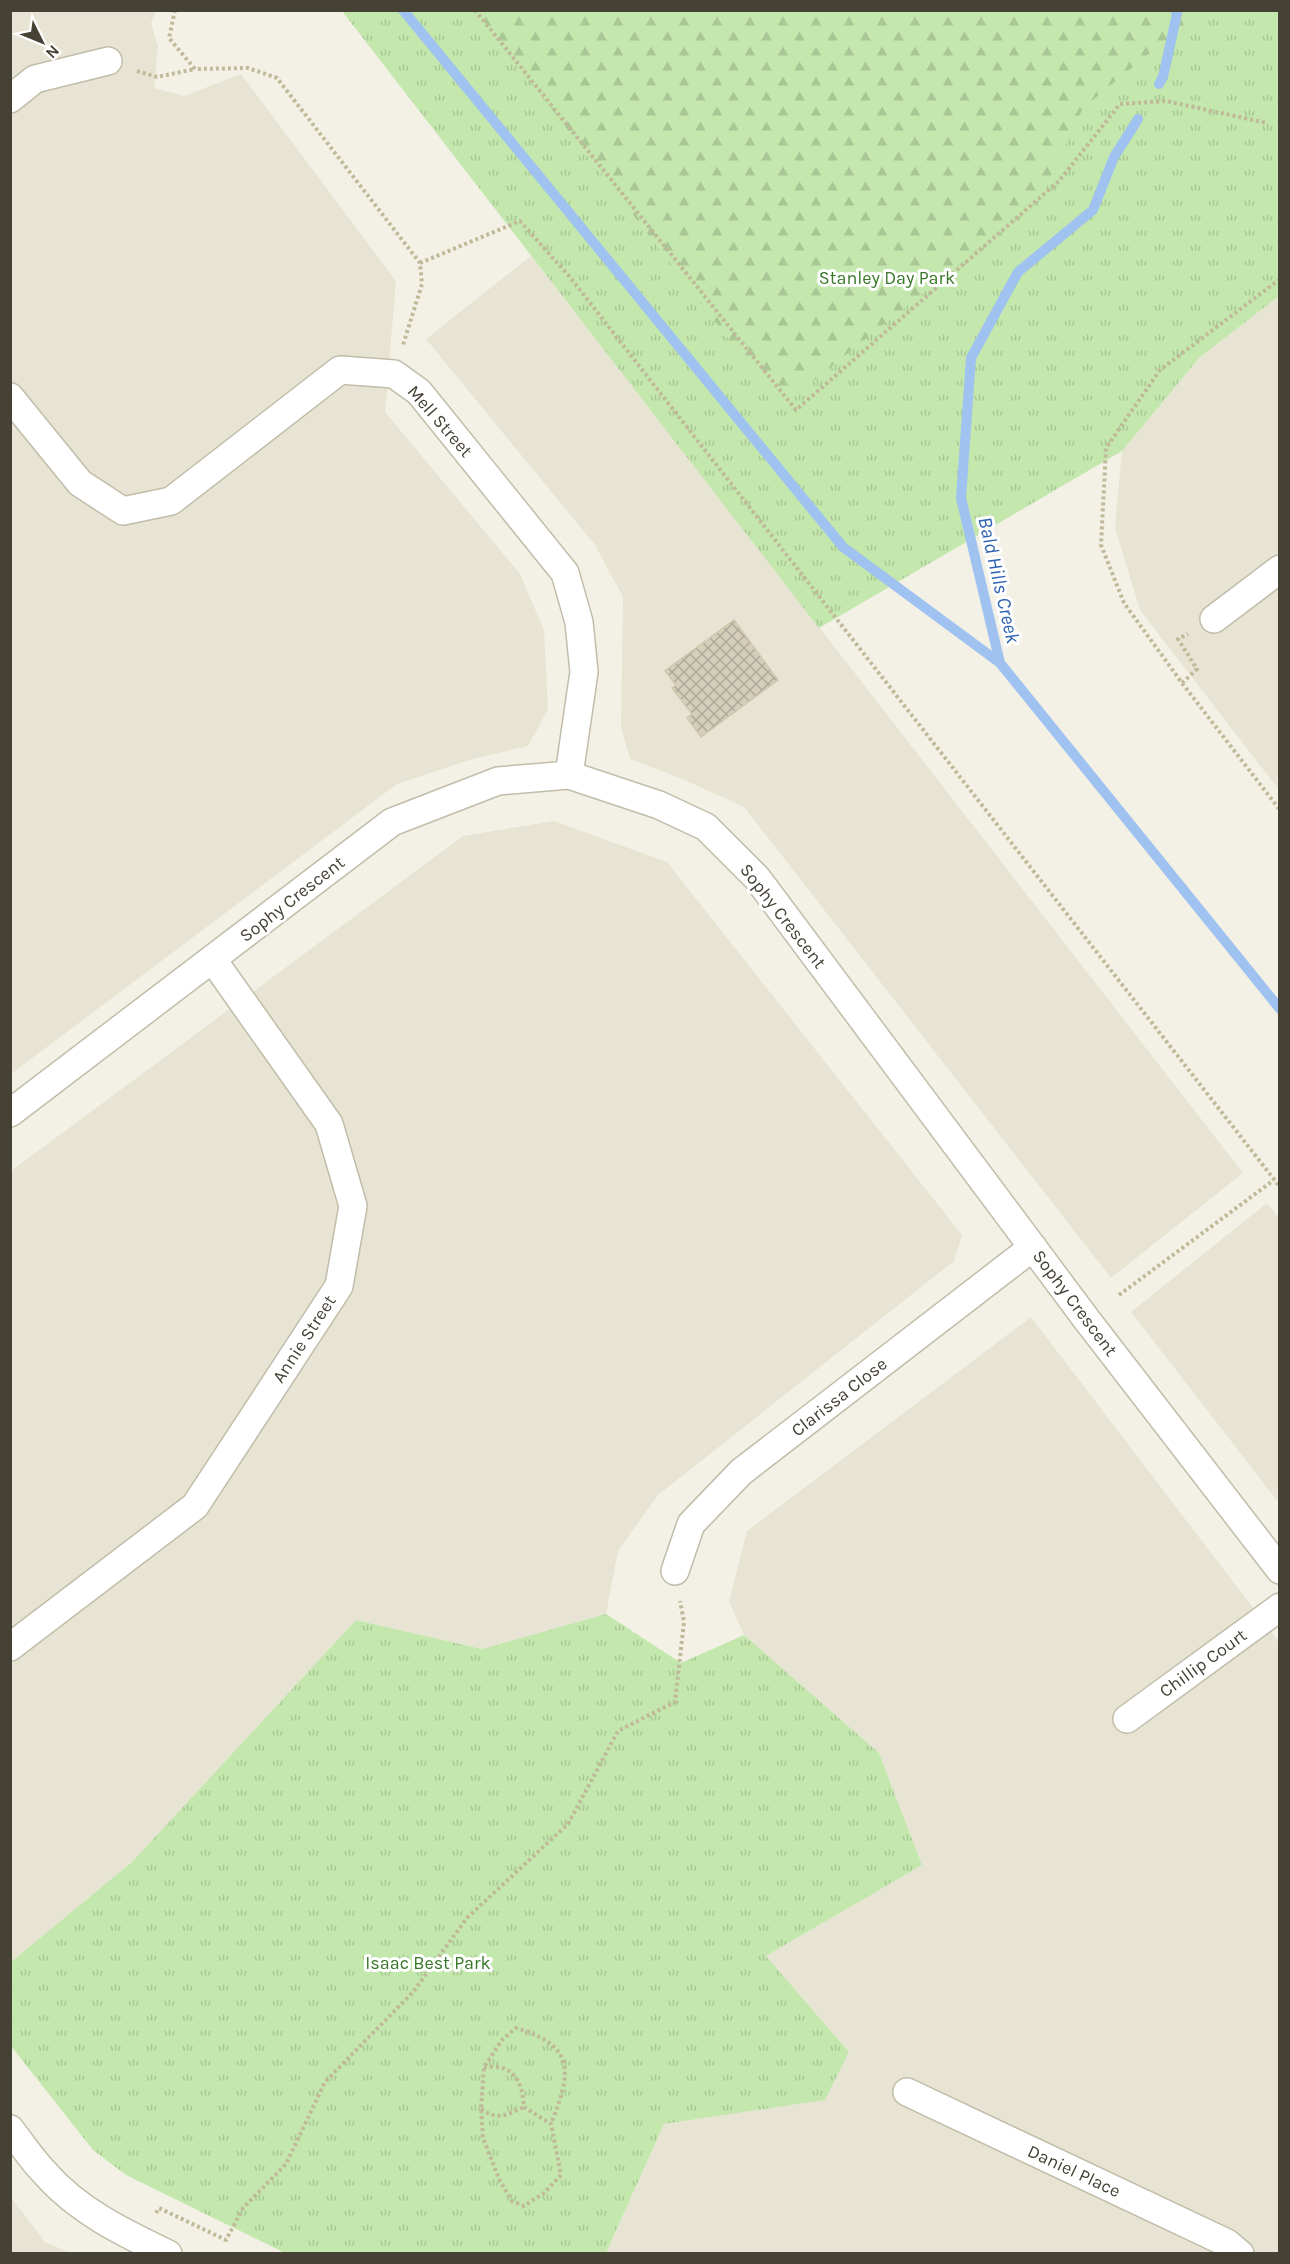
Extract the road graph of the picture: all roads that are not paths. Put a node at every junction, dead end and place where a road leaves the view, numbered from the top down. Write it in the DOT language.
graph roads {
  1 [pos="108,61"];
  2 [pos="10,99"];
  3 [pos="10,397"];
  4 [pos="1280,569"];
  5 [pos="1214,619"];
  6 [pos="570,775"];
  7 [pos="213,960"];
  8 [pos="10,1113"];
  9 [pos="1033,1247"];
  10 [pos="1280,1570"];
  11 [pos="675,1571"];
  12 [pos="1280,1607"];
  13 [pos="10,1647"];
  14 [pos="1127,1719"];
  15 [pos="907,2092"];
  16 [pos="10,2129"];
  17 [pos="168,2253"];
  18 [pos="1240,2253"];
  1 -- 2 [label="street"];
  3 -- 6 [label="street, Mell Street"];
  4 -- 5 [label="street"];
  6 -- 7 [label="street, Sophy Crescent"];
  6 -- 9 [label="street, Sophy Crescent"];
  7 -- 8 [label="street, Sophy Crescent"];
  7 -- 13 [label="street, Annie Street"];
  9 -- 10 [label="street, Sophy Crescent"];
  9 -- 11 [label="street, Clarissa Close"];
  12 -- 14 [label="street, Chillip Court"];
  15 -- 18 [label="street, Daniel Place"];
  16 -- 17 [label="street"];
}
